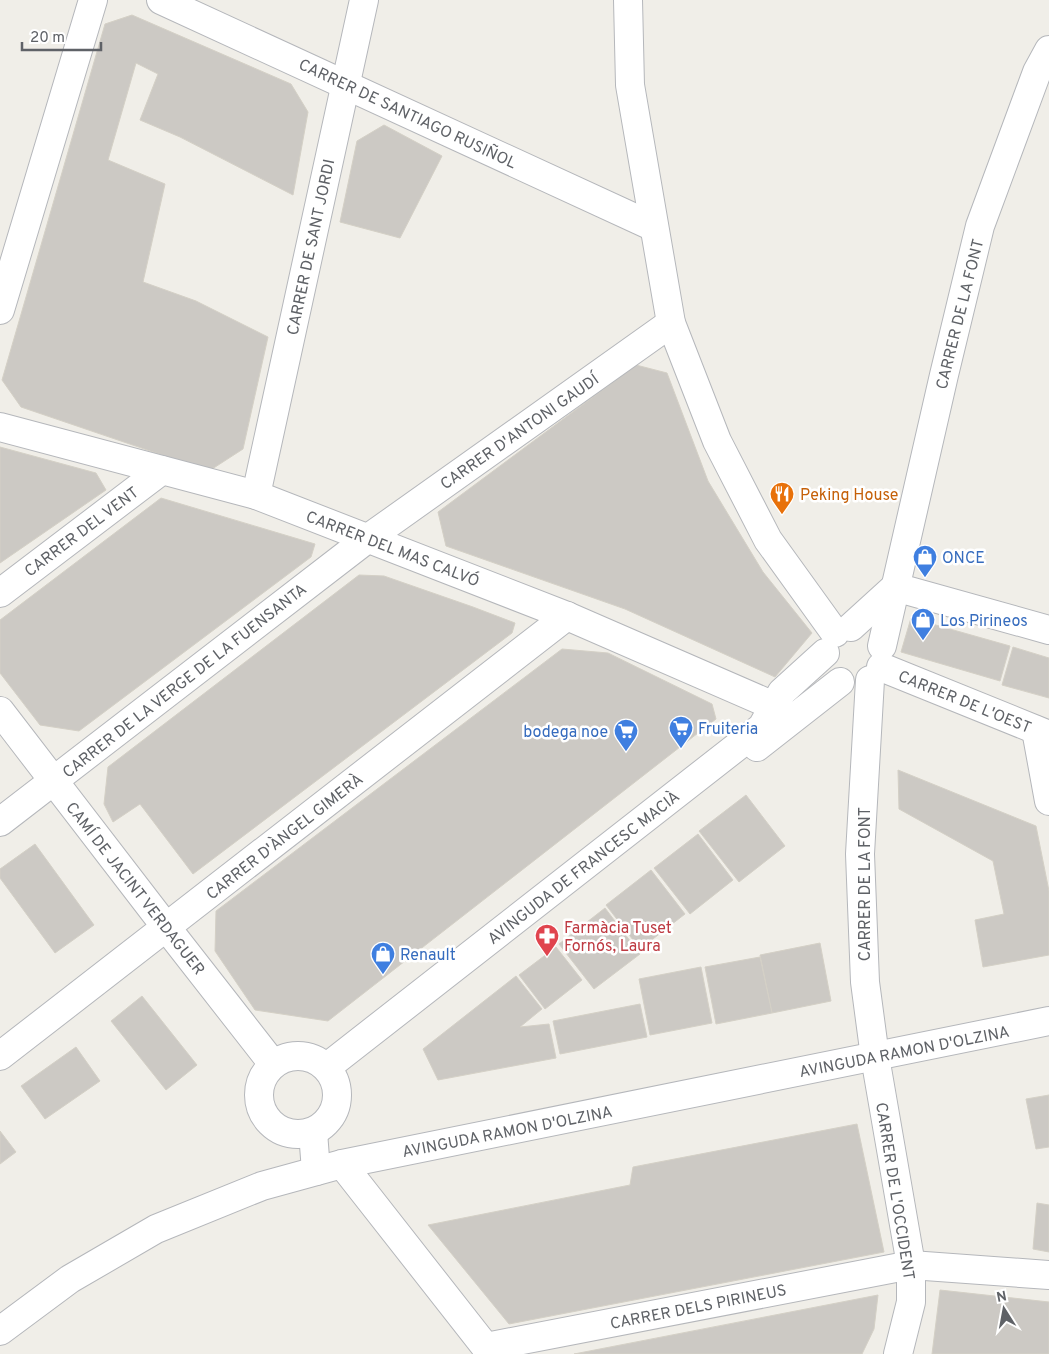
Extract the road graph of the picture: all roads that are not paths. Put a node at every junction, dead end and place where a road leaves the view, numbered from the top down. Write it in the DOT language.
graph roads {
  1 [pos="93,0"];
  2 [pos="161,0"];
  3 [pos="364,0"];
  4 [pos="628,0"];
  5 [pos="1049,50"];
  6 [pos="346,85"];
  7 [pos="654,227"];
  8 [pos="0,310"];
  9 [pos="671,323"];
  10 [pos="0,426"];
  11 [pos="162,470"];
  12 [pos="256,494"];
  13 [pos="368,539"];
  14 [pos="895,587"];
  15 [pos="0,593"];
  16 [pos="567,616"];
  17 [pos="1049,630"];
  18 [pos="837,638"];
  19 [pos="878,665"];
  20 [pos="840,682"];
  21 [pos="774,706"];
  22 [pos="0,711"];
  23 [pos="1042,732"];
  24 [pos="54,781"];
  25 [pos="1049,801"];
  26 [pos="0,822"];
  27 [pos="166,927"];
  28 [pos="1049,1021"];
  29 [pos="0,1056"];
  30 [pos="875,1057"];
  31 [pos="273,1064"];
  32 [pos="330,1072"];
  33 [pos="313,1132"];
  34 [pos="342,1164"];
  35 [pos="316,1171"];
  36 [pos="911,1265"];
  37 [pos="1049,1275"];
  38 [pos="0,1331"];
  39 [pos="488,1350"];
  40 [pos="898,1354"];
  1 -- 8 [label="street"];
  2 -- 6 [label="street, CARRER DE SANTIAGO RUSIÑOL"];
  3 -- 6 [label="street, CARRER DE SANT JORDI"];
  4 -- 7 [label="street"];
  5 -- 14 [label="street, CARRER DE LA FONT"];
  6 -- 7 [label="street, CARRER DE SANTIAGO RUSIÑOL"];
  6 -- 12 [label="street, CARRER DE SANT JORDI"];
  7 -- 9 [label="street"];
  9 -- 13 [label="street, CARRER D'ANTONI GAUDÍ"];
  9 -- 18 [label="street"];
  10 -- 11 [label="street, CARRER DEL MAS CALVÓ"];
  11 -- 12 [label="street, CARRER DEL MAS CALVÓ"];
  11 -- 15 [label="street, CARRER DEL VENT"];
  12 -- 13 [label="street, CARRER DEL MAS CALVÓ"];
  13 -- 16 [label="street, CARRER DEL MAS CALVÓ"];
  13 -- 24 [label="street, CARRER DE LA VERGE DE LA FUENSANTA"];
  14 -- 17 [label="street"];
  14 -- 18 [label="street"];
  14 -- 19 [label="street, CARRER DE LA FONT"];
  16 -- 21 [label="street, CARRER DEL MAS CALVÓ"];
  16 -- 27 [label="street, CARRER D'ÀNGEL GIMERÀ"];
  18 -- 19 [label="street"];
  18 -- 20 [label="street"];
  18 -- 21 [label="street, AVINGUDA DE FRANCESC MACIÀ"];
  19 -- 20 [label="street"];
  19 -- 23 [label="street, CARRER DE L'OEST"];
  19 -- 30 [label="street, CARRER DE LA FONT"];
  20 -- 32 [label="street, AVINGUDA DE FRANCESC MACIÀ"];
  21 -- 32 [label="street, AVINGUDA DE FRANCESC MACIÀ"];
  22 -- 24 [label="street, CAMÍ DE JACINT VERDAGUER"];
  23 -- 25 [label="street"];
  24 -- 26 [label="street, CARRER DE LA VERGE DE LA FUENSANTA"];
  24 -- 27 [label="street, CAMÍ DE JACINT VERDAGUER"];
  27 -- 29 [label="street, CARRER D'ÀNGEL GIMERÀ"];
  27 -- 31 [label="street, CAMÍ DE JACINT VERDAGUER"];
  28 -- 30 [label="street, AVINGUDA RAMON D'OLZINA"];
  30 -- 34 [label="street, AVINGUDA RAMON D'OLZINA"];
  30 -- 36 [label="street, CARRER DE L'OCCIDENT"];
  31 -- 32 [label="street"];
  31 -- 33 [label="street"];
  32 -- 33 [label="street"];
  33 -- 35 [label="street"];
  34 -- 35 [label="street, AVINGUDA RAMON D'OLZINA"];
  34 -- 39 [label="street"];
  35 -- 38 [label="street, AVINGUDA RAMON D'OLZINA"];
  36 -- 37 [label="street, CARRER DELS PIRINEUS"];
  36 -- 39 [label="street, CARRER DELS PIRINEUS"];
  36 -- 40 [label="street, CARRER DE L'OCCIDENT"];
}
